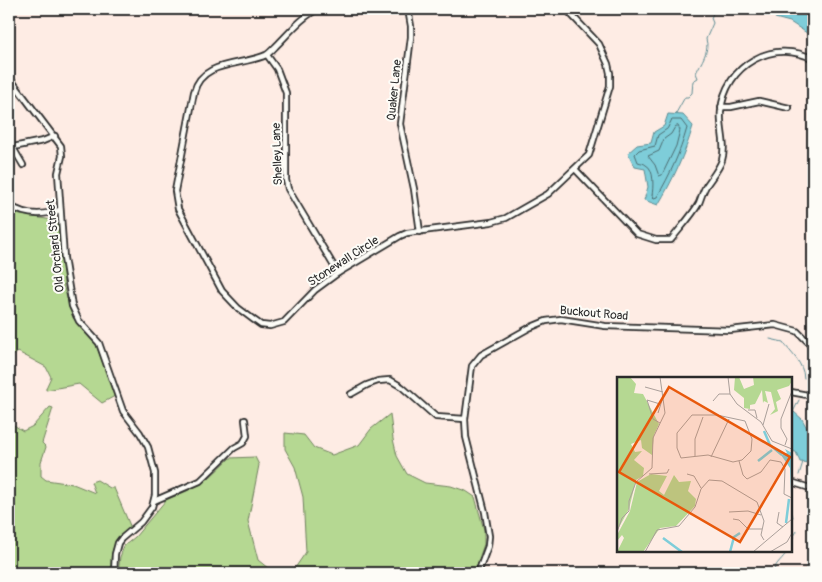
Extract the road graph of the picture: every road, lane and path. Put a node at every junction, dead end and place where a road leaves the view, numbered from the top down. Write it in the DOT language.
graph roads {
  1 [pos="318,9"];
  2 [pos="408,9"];
  3 [pos="566,9"];
  4 [pos="267,55"];
  5 [pos="813,59"];
  6 [pos="9,77"];
  7 [pos="721,107"];
  8 [pos="789,108"];
  9 [pos="55,136"];
  10 [pos="9,141"];
  11 [pos="13,148"];
  12 [pos="24,166"];
  13 [pos="575,170"];
  14 [pos="9,205"];
  15 [pos="60,210"];
  16 [pos="420,232"];
  17 [pos="338,273"];
  18 [pos="813,347"];
  19 [pos="792,392"];
  20 [pos="351,394"];
  21 [pos="813,396"];
  22 [pos="464,419"];
  23 [pos="245,420"];
  24 [pos="792,482"];
  25 [pos="813,489"];
  26 [pos="154,501"];
  27 [pos="114,573"];
  28 [pos="478,573"];
  1 -- 4 [label="street"];
  2 -- 16 [label="street, Quaker Lane"];
  3 -- 13 [label="street, Stonewall Circle"];
  4 -- 17 [label="street, Shelley Lane"];
  4 -- 17 [label="street, Stonewall Circle"];
  5 -- 7 [label="street"];
  6 -- 9 [label="street, Old Orchard Street"];
  7 -- 8 [label="street"];
  7 -- 13 [label="street"];
  9 -- 11 [label="street"];
  9 -- 15 [label="street, Old Orchard Street"];
  10 -- 11 [label="street"];
  11 -- 12 [label="street"];
  13 -- 16 [label="street, Stonewall Circle"];
  14 -- 15 [label="street"];
  15 -- 26 [label="street, Old Orchard Street"];
  16 -- 17 [label="street, Stonewall Circle"];
  18 -- 22 [label="street, Buckout Road"];
  19 -- 21 [label="street"];
  20 -- 22 [label="street"];
  22 -- 28 [label="street, Buckout Road"];
  23 -- 26 [label="street"];
  24 -- 25 [label="street"];
  26 -- 27 [label="street, Old Orchard Street"];
}
